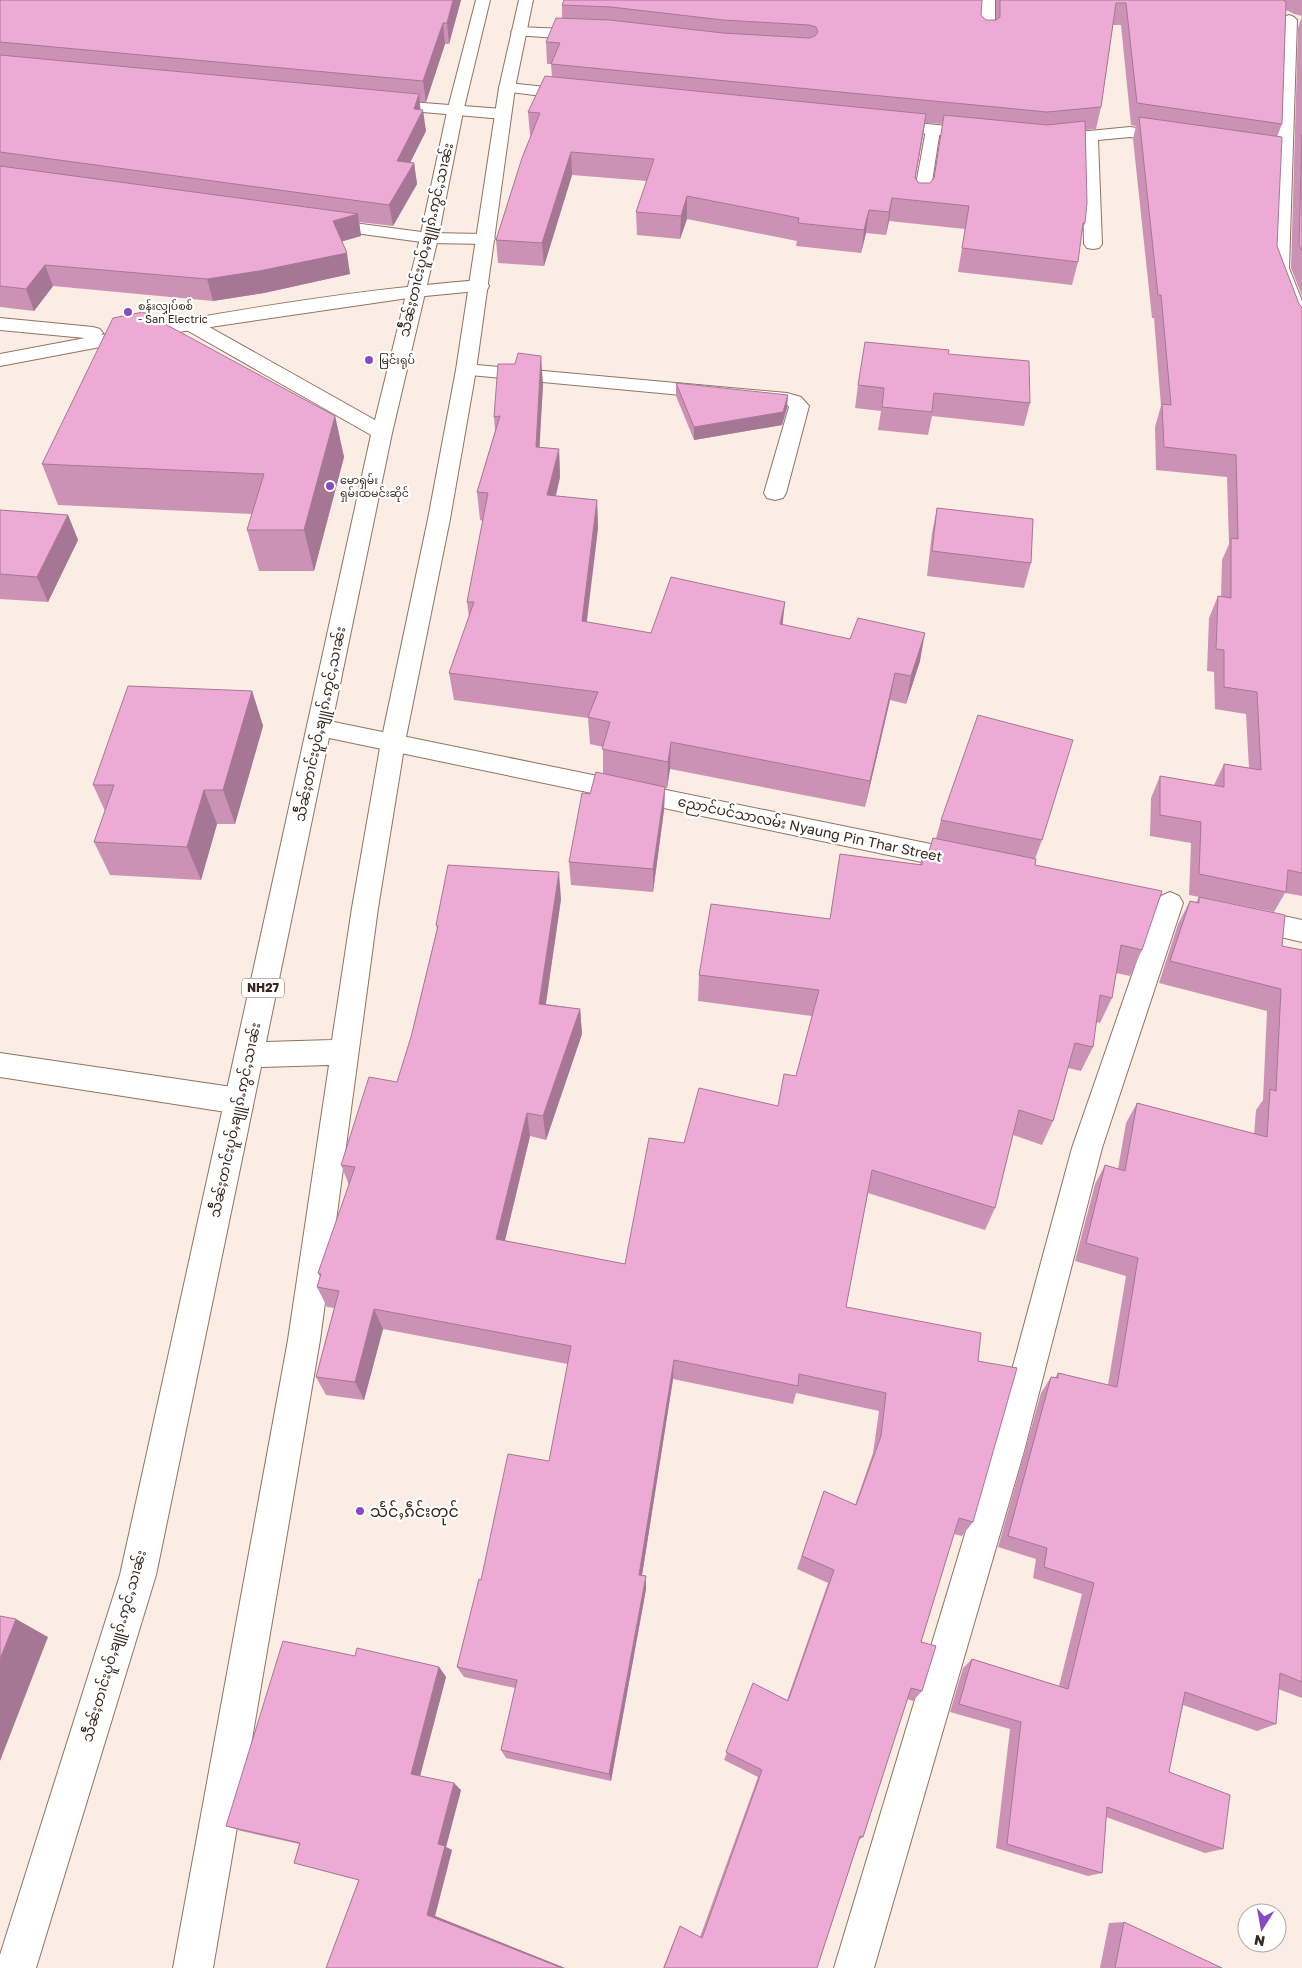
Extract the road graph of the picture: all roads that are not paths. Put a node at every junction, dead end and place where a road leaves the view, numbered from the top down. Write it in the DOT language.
graph roads {
  1 [pos="483,0"];
  2 [pos="526,0"];
  3 [pos="988,0"];
  4 [pos="1289,18"];
  5 [pos="519,32"];
  6 [pos="601,35"];
  7 [pos="987,37"];
  8 [pos="586,96"];
  9 [pos="505,101"];
  10 [pos="366,103"];
  11 [pos="455,112"];
  12 [pos="874,124"];
  13 [pos="933,130"];
  14 [pos="992,136"];
  15 [pos="1090,136"];
  16 [pos="1032,140"];
  17 [pos="1188,140"];
  18 [pos="1265,152"];
  19 [pos="1284,154"];
  20 [pos="921,201"];
  21 [pos="303,221"];
  22 [pos="430,238"];
  23 [pos="486,239"];
  24 [pos="1093,244"];
  25 [pos="480,286"];
  26 [pos="415,291"];
  27 [pos="0,324"];
  28 [pos="190,324"];
  29 [pos="1302,326"];
  30 [pos="125,336"];
  31 [pos="0,360"];
  32 [pos="466,370"];
  33 [pos="382,433"];
  34 [pos="775,492"];
  35 [pos="319,728"];
  36 [pos="393,742"];
  37 [pos="985,865"];
  38 [pos="1170,903"];
  39 [pos="1226,915"];
  40 [pos="1302,931"];
  41 [pos="344,1052"];
  42 [pos="248,1055"];
  43 [pos="0,1065"];
  44 [pos="239,1101"];
  45 [pos="16,1968"];
  46 [pos="193,1968"];
  47 [pos="854,1968"];
  1 -- 11 [label="main road, သဵႅၼ်ႈတၢင်းပူဝ်ႇၶျူၵ်ႉဢွင်ႇသၢၼ်း / NH27"];
  2 -- 5 [label="main road"];
  3 -- 7 [label="main road"];
  4 -- 19 [label="main road"];
  5 -- 6 [label="main road"];
  5 -- 9 [label="main road"];
  8 -- 9 [label="main road"];
  9 -- 11 [label="main road"];
  9 -- 23 [label="main road"];
  10 -- 11 [label="main road"];
  11 -- 22 [label="main road, သဵႅၼ်ႈတၢင်းပူဝ်ႇၶျူၵ်ႉဢွင်ႇသၢၼ်း / NH27"];
  12 -- 13 [label="main road"];
  13 -- 14 [label="main road"];
  13 -- 20 [label="lane"];
  15 -- 16 [label="main road"];
  15 -- 17 [label="main road"];
  15 -- 24 [label="main road"];
  18 -- 19 [label="main road"];
  19 -- 29 [label="main road"];
  21 -- 22 [label="main road"];
  22 -- 23 [label="main road"];
  22 -- 26 [label="main road, သဵႅၼ်ႈတၢင်းပူဝ်ႇၶျူၵ်ႉဢွင်ႇသၢၼ်း / NH27"];
  23 -- 25 [label="main road"];
  25 -- 26 [label="main road"];
  25 -- 32 [label="main road"];
  26 -- 28 [label="main road"];
  26 -- 33 [label="main road, သဵႅၼ်ႈတၢင်းပူဝ်ႇၶျူၵ်ႉဢွင်ႇသၢၼ်း / NH27"];
  27 -- 30 [label="main road"];
  28 -- 30 [label="main road"];
  28 -- 33 [label="main road"];
  30 -- 31 [label="main road"];
  32 -- 34 [label="main road"];
  32 -- 36 [label="main road"];
  33 -- 35 [label="main road, သဵႅၼ်ႈတၢင်းပူဝ်ႇၶျူၵ်ႉဢွင်ႇသၢၼ်း / NH27"];
  35 -- 36 [label="main road, ညောင်ပင်သာလမ်း Nyaung Pin Thar Street"];
  35 -- 42 [label="main road, သဵႅၼ်ႈတၢင်းပူဝ်ႇၶျူၵ်ႉဢွင်ႇသၢၼ်း / NH27"];
  36 -- 37 [label="main road, ညောင်ပင်သာလမ်း Nyaung Pin Thar Street"];
  36 -- 41 [label="main road"];
  38 -- 47 [label="main road"];
  39 -- 40 [label="main road"];
  41 -- 42 [label="main road"];
  41 -- 46 [label="main road"];
  42 -- 44 [label="main road, သဵႅၼ်ႈတၢင်းပူဝ်ႇၶျူၵ်ႉဢွင်ႇသၢၼ်း / NH27"];
  43 -- 44 [label="main road"];
  44 -- 45 [label="main road, သဵႅၼ်ႈတၢင်းပူဝ်ႇၶျူၵ်ႉဢွင်ႇသၢၼ်း / NH27"];
}
